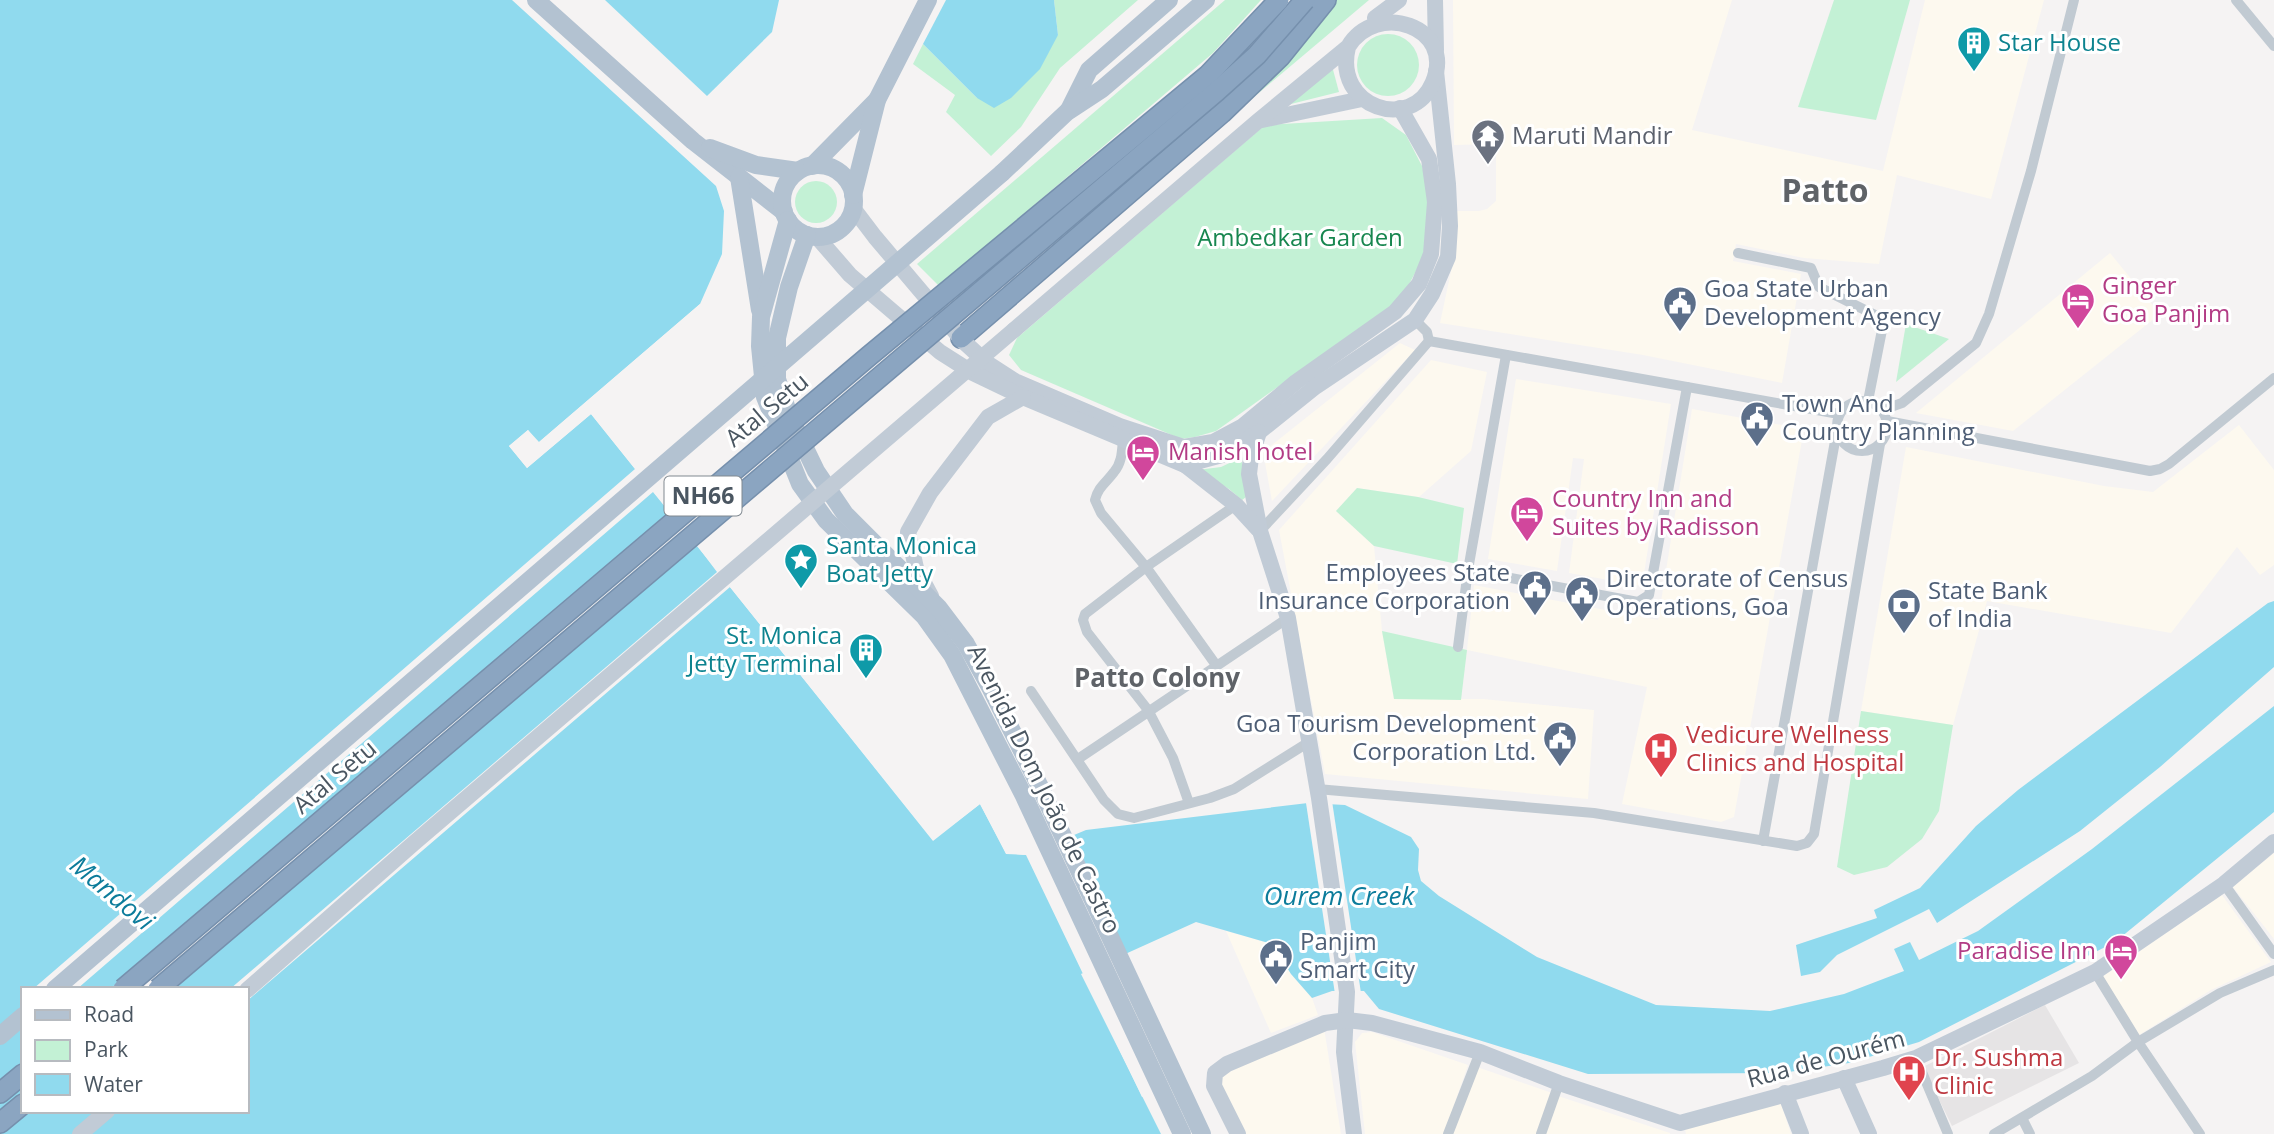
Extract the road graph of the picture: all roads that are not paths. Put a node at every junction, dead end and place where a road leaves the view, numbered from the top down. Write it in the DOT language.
graph roads {
  1 [pos="536,0"];
  2 [pos="928,0"];
  3 [pos="1169,0"];
  4 [pos="1206,0"];
  5 [pos="1279,0"];
  6 [pos="1306,0"];
  7 [pos="1326,0"];
  8 [pos="1399,0"];
  9 [pos="1436,0"];
  10 [pos="2074,0"];
  11 [pos="2236,0"];
  12 [pos="1370,22"];
  13 [pos="1348,47"];
  14 [pos="2274,47"];
  15 [pos="1436,63"];
  16 [pos="1362,99"];
  17 [pos="877,100"];
  18 [pos="1401,108"];
  19 [pos="1068,112"];
  20 [pos="1258,121"];
  21 [pos="693,141"];
  22 [pos="805,169"];
  23 [pos="739,177"];
  24 [pos="853,202"];
  25 [pos="786,216"];
  26 [pos="812,236"];
  27 [pos="1738,253"];
  28 [pos="761,317"];
  29 [pos="1415,320"];
  30 [pos="1429,341"];
  31 [pos="966,343"];
  32 [pos="1506,355"];
  33 [pos="958,364"];
  34 [pos="2274,378"];
  35 [pos="1687,387"];
  36 [pos="1023,397"];
  37 [pos="1868,401"];
  38 [pos="1882,410"];
  39 [pos="1839,414"];
  40 [pos="1887,421"];
  41 [pos="1837,430"];
  42 [pos="1259,432"];
  43 [pos="1123,439"];
  44 [pos="1880,444"];
  45 [pos="1185,465"];
  46 [pos="1236,505"];
  47 [pos="1260,531"];
  48 [pos="1146,567"];
  49 [pos="1468,570"];
  50 [pos="938,607"];
  51 [pos="1288,618"];
  52 [pos="1458,647"];
  53 [pos="1216,664"];
  54 [pos="1031,691"];
  55 [pos="1148,710"];
  56 [pos="1309,741"];
  57 [pos="1078,759"];
  58 [pos="1318,793"];
  59 [pos="1189,803"];
  60 [pos="1763,841"];
  61 [pos="2274,842"];
  62 [pos="2224,884"];
  63 [pos="2273,951"];
  64 [pos="2274,970"];
  65 [pos="2095,972"];
  66 [pos="57,987"];
  67 [pos="125,987"];
  68 [pos="160,987"];
  69 [pos="248,989"];
  70 [pos="21,1018"];
  71 [pos="1347,1020"];
  72 [pos="0,1036"];
  73 [pos="2138,1042"];
  74 [pos="1480,1052"];
  75 [pos="1916,1058"];
  76 [pos="21,1076"];
  77 [pos="1844,1078"];
  78 [pos="1559,1083"];
  79 [pos="0,1093"];
  80 [pos="1785,1093"];
  81 [pos="21,1106"];
  82 [pos="105,1113"];
  83 [pos="2022,1118"];
  84 [pos="0,1123"];
  85 [pos="1681,1128"];
  86 [pos="80,1134"];
  87 [pos="1182,1134"];
  88 [pos="1202,1134"];
  89 [pos="1238,1134"];
  90 [pos="1354,1134"];
  91 [pos="1448,1134"];
  92 [pos="1541,1134"];
  93 [pos="1801,1134"];
  94 [pos="1869,1134"];
  95 [pos="1948,1134"];
  96 [pos="1994,1134"];
  97 [pos="2030,1134"];
  98 [pos="2200,1134"];
  1 -- 21 [label="main road"];
  2 -- 17 [label="main road"];
  3 -- 19 [label="main road"];
  4 -- 19 [label="main road"];
  5 -- 67 [label="highway, Atal Setu / NH66, bridge"];
  6 -- 68 [label="highway, Atal Setu / NH66, bridge"];
  7 -- 31 [label="highway"];
  8 -- 12 [label="main road"];
  9 -- 15 [label="main road"];
  10 -- 38 [label="street"];
  11 -- 14 [label="street"];
  12 -- 13 [label="main road"];
  12 -- 15 [label="main road"];
  13 -- 16 [label="main road"];
  13 -- 20 [label="main road"];
  15 -- 18 [label="main road"];
  15 -- 29 [label="main road"];
  16 -- 18 [label="main road"];
  16 -- 20 [label="main road"];
  17 -- 22 [label="main road"];
  17 -- 24 [label="main road"];
  18 -- 31 [label="main road"];
  19 -- 66 [label="main road, bridge"];
  20 -- 69 [label="main road, bridge"];
  21 -- 22 [label="main road"];
  21 -- 23 [label="main road"];
  22 -- 24 [label="main road"];
  22 -- 25 [label="main road"];
  23 -- 25 [label="main road"];
  23 -- 28 [label="main road"];
  24 -- 26 [label="main road"];
  24 -- 31 [label="main road"];
  25 -- 26 [label="main road"];
  25 -- 28 [label="main road, Avenida Dom João de Castro"];
  26 -- 33 [label="main road"];
  26 -- 50 [label="main road, Avenida Dom João de Castro"];
  27 -- 37 [label="street"];
  28 -- 87 [label="main road, Avenida Dom João de Castro"];
  29 -- 30 [label="street"];
  29 -- 42 [label="main road"];
  30 -- 32 [label="street"];
  30 -- 47 [label="street"];
  31 -- 33 [label="main road"];
  32 -- 35 [label="street"];
  32 -- 49 [label="street"];
  33 -- 36 [label="main road"];
  34 -- 40 [label="street"];
  35 -- 39 [label="street"];
  35 -- 49 [label="street"];
  36 -- 43 [label="main road"];
  36 -- 50 [label="main road"];
  37 -- 38 [label="street"];
  37 -- 39 [label="street"];
  38 -- 40 [label="street"];
  39 -- 41 [label="street"];
  40 -- 44 [label="street"];
  41 -- 44 [label="street"];
  41 -- 60 [label="street"];
  42 -- 45 [label="main road"];
  42 -- 47 [label="main road"];
  43 -- 45 [label="main road"];
  43 -- 48 [label="street"];
  44 -- 60 [label="street"];
  45 -- 46 [label="main road"];
  46 -- 47 [label="main road"];
  46 -- 48 [label="street"];
  47 -- 51 [label="main road"];
  48 -- 53 [label="street"];
  48 -- 55 [label="street"];
  49 -- 52 [label="street"];
  50 -- 88 [label="main road, Avenida Dom João de Castro"];
  51 -- 53 [label="street"];
  51 -- 56 [label="main road"];
  53 -- 55 [label="street"];
  54 -- 57 [label="street"];
  55 -- 57 [label="street"];
  55 -- 59 [label="street"];
  56 -- 58 [label="main road"];
  56 -- 59 [label="street"];
  57 -- 59 [label="street"];
  58 -- 60 [label="street"];
  58 -- 71 [label="main road"];
  61 -- 62 [label="main road, Rua de Ourém"];
  62 -- 63 [label="street"];
  62 -- 65 [label="main road, Rua de Ourém"];
  64 -- 73 [label="street"];
  65 -- 73 [label="street"];
  65 -- 75 [label="main road, Rua de Ourém"];
  70 -- 72 [label="main road"];
  71 -- 74 [label="main road, Rua de Ourém"];
  71 -- 89 [label="main road"];
  71 -- 90 [label="main road"];
  73 -- 83 [label="street"];
  73 -- 98 [label="street"];
  74 -- 78 [label="main road, Rua de Ourém"];
  74 -- 91 [label="street"];
  75 -- 77 [label="main road, Rua de Ourém"];
  75 -- 95 [label="street"];
  76 -- 79 [label="highway"];
  77 -- 80 [label="main road, Rua de Ourém"];
  77 -- 94 [label="main road"];
  78 -- 85 [label="main road, Rua de Ourém"];
  78 -- 92 [label="street"];
  80 -- 85 [label="main road, Rua de Ourém"];
  80 -- 93 [label="main road"];
  81 -- 84 [label="highway"];
  82 -- 86 [label="main road"];
  83 -- 96 [label="street"];
  83 -- 97 [label="street"];
}
